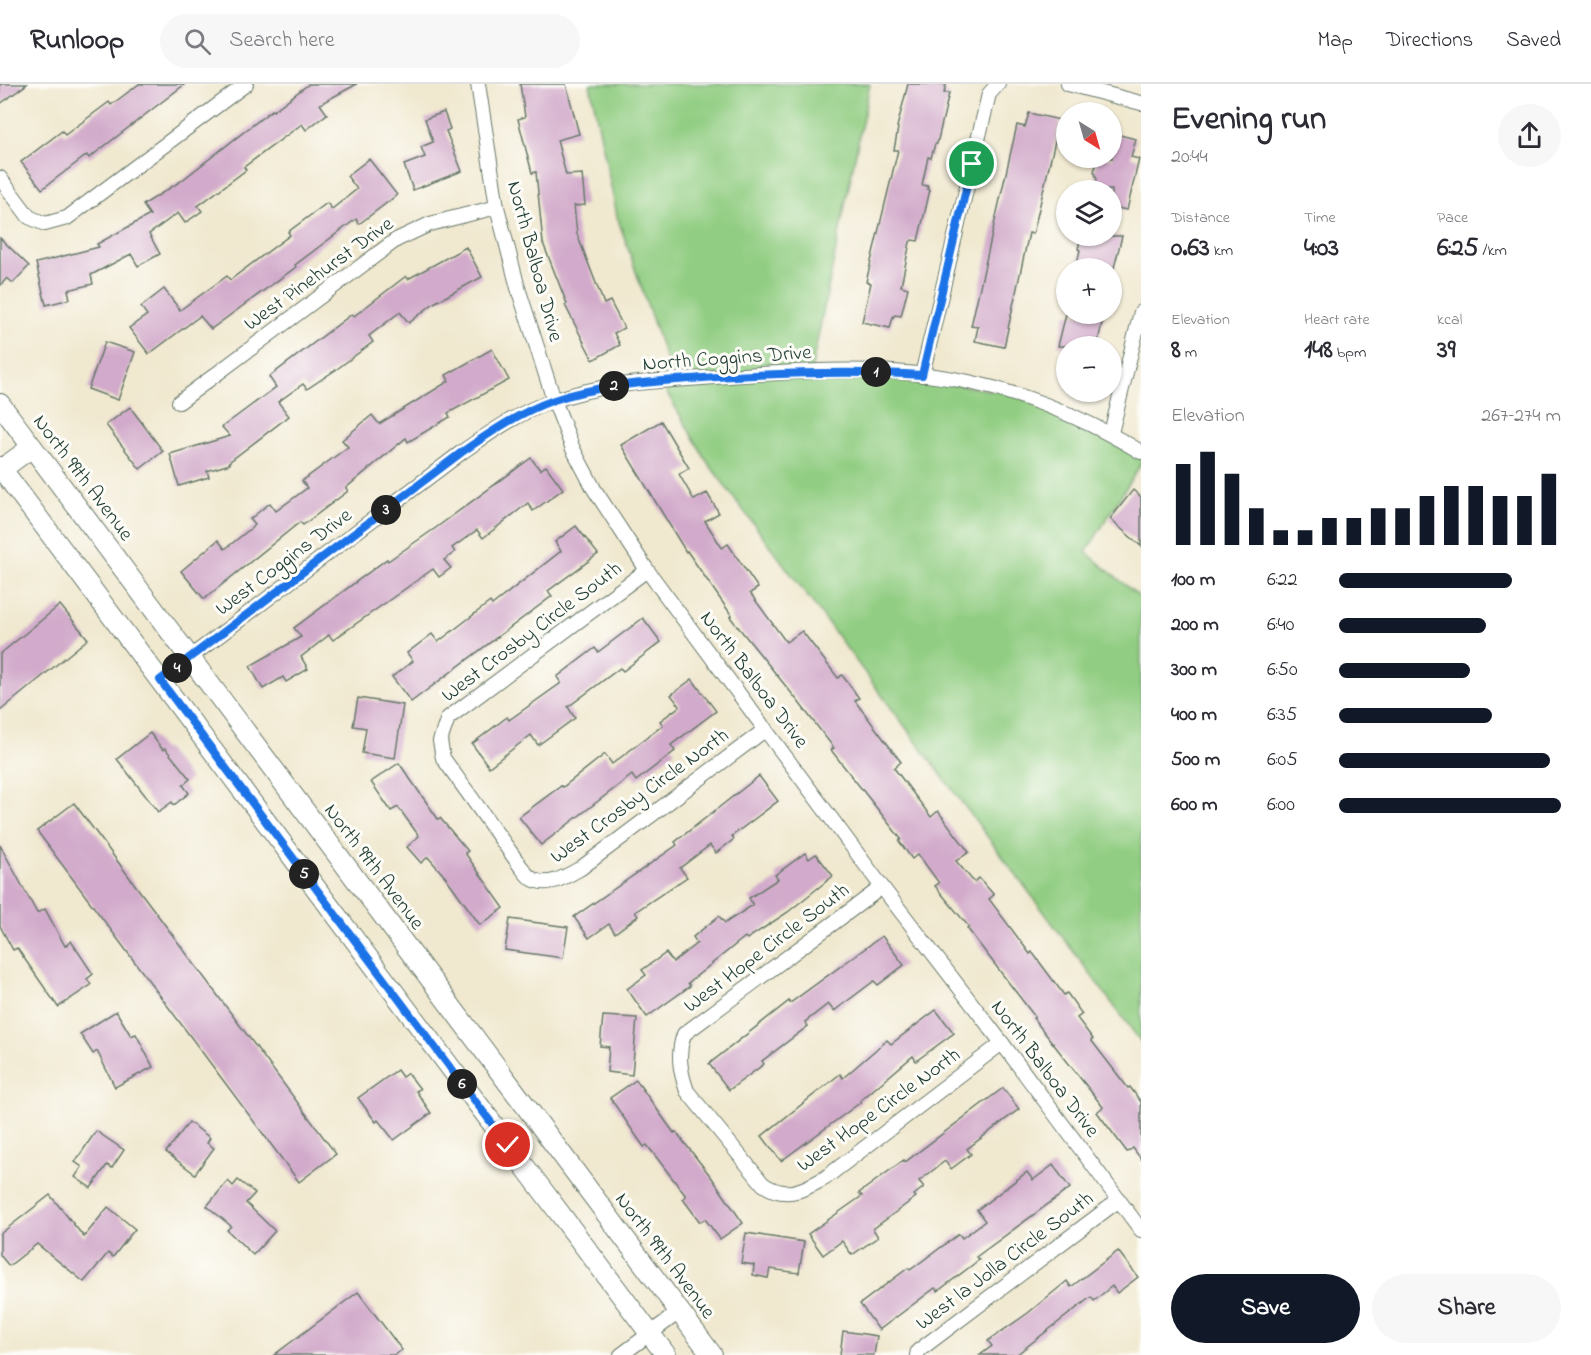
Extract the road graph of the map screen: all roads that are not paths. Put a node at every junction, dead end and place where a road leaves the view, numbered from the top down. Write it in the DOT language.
graph roads {
  1 [pos="246,84"];
  2 [pos="478,84"];
  3 [pos="998,84"];
  4 [pos="1068,84"];
  5 [pos="1141,103"];
  6 [pos="0,178"];
  7 [pos="497,207"];
  8 [pos="1141,312"];
  9 [pos="922,375"];
  10 [pos="554,400"];
  11 [pos="179,402"];
  12 [pos="0,404"];
  13 [pos="1111,434"];
  14 [pos="32,447"];
  15 [pos="1141,452"];
  16 [pos="1,468"];
  17 [pos="647,570"];
  18 [pos="190,659"];
  19 [pos="160,680"];
  20 [pos="766,729"];
  21 [pos="488,822"];
  22 [pos="882,887"];
  23 [pos="1002,1043"];
  24 [pos="724,1138"];
  25 [pos="1119,1200"];
  26 [pos="1141,1230"];
  27 [pos="679,1312"];
  28 [pos="650,1334"];
  29 [pos="621,1355"];
  30 [pos="666,1355"];
  31 [pos="712,1355"];
  32 [pos="917,1355"];
  1 -- 6 [label="street"];
  2 -- 7 [label="street, North Balboa Drive"];
  3 -- 9 [label="street"];
  4 -- 5 [label="street"];
  7 -- 10 [label="street, North Balboa Drive"];
  7 -- 11 [label="street, West Pinehurst Drive"];
  8 -- 13 [label="street"];
  9 -- 10 [label="street, North Coggins Drive"];
  9 -- 13 [label="street, North Coggins Drive"];
  10 -- 17 [label="street, North Balboa Drive"];
  10 -- 18 [label="street, West Coggins Drive"];
  12 -- 14 [label="main road, North 99th Avenue"];
  13 -- 15 [label="street, North Coggins Drive"];
  14 -- 16 [label="main road"];
  14 -- 18 [label="main road, North 99th Avenue"];
  16 -- 19 [label="main road"];
  17 -- 20 [label="street, North Balboa Drive"];
  17 -- 21 [label="street, West Crosby Circle South"];
  18 -- 19 [label="street, West Coggins Drive"];
  18 -- 27 [label="main road, North 99th Avenue"];
  19 -- 28 [label="main road"];
  20 -- 21 [label="street, West Crosby Circle North"];
  20 -- 22 [label="street, North Balboa Drive"];
  22 -- 23 [label="street, North Balboa Drive"];
  22 -- 24 [label="street, West Hope Circle South"];
  23 -- 24 [label="street, West Hope Circle North"];
  23 -- 25 [label="street, North Balboa Drive"];
  25 -- 26 [label="street, North Balboa Drive"];
  25 -- 32 [label="street, West la Jolla Circle South"];
  27 -- 28 [label="street"];
  27 -- 31 [label="main road, North 99th Avenue"];
  28 -- 29 [label="street"];
  28 -- 30 [label="main road"];
}
